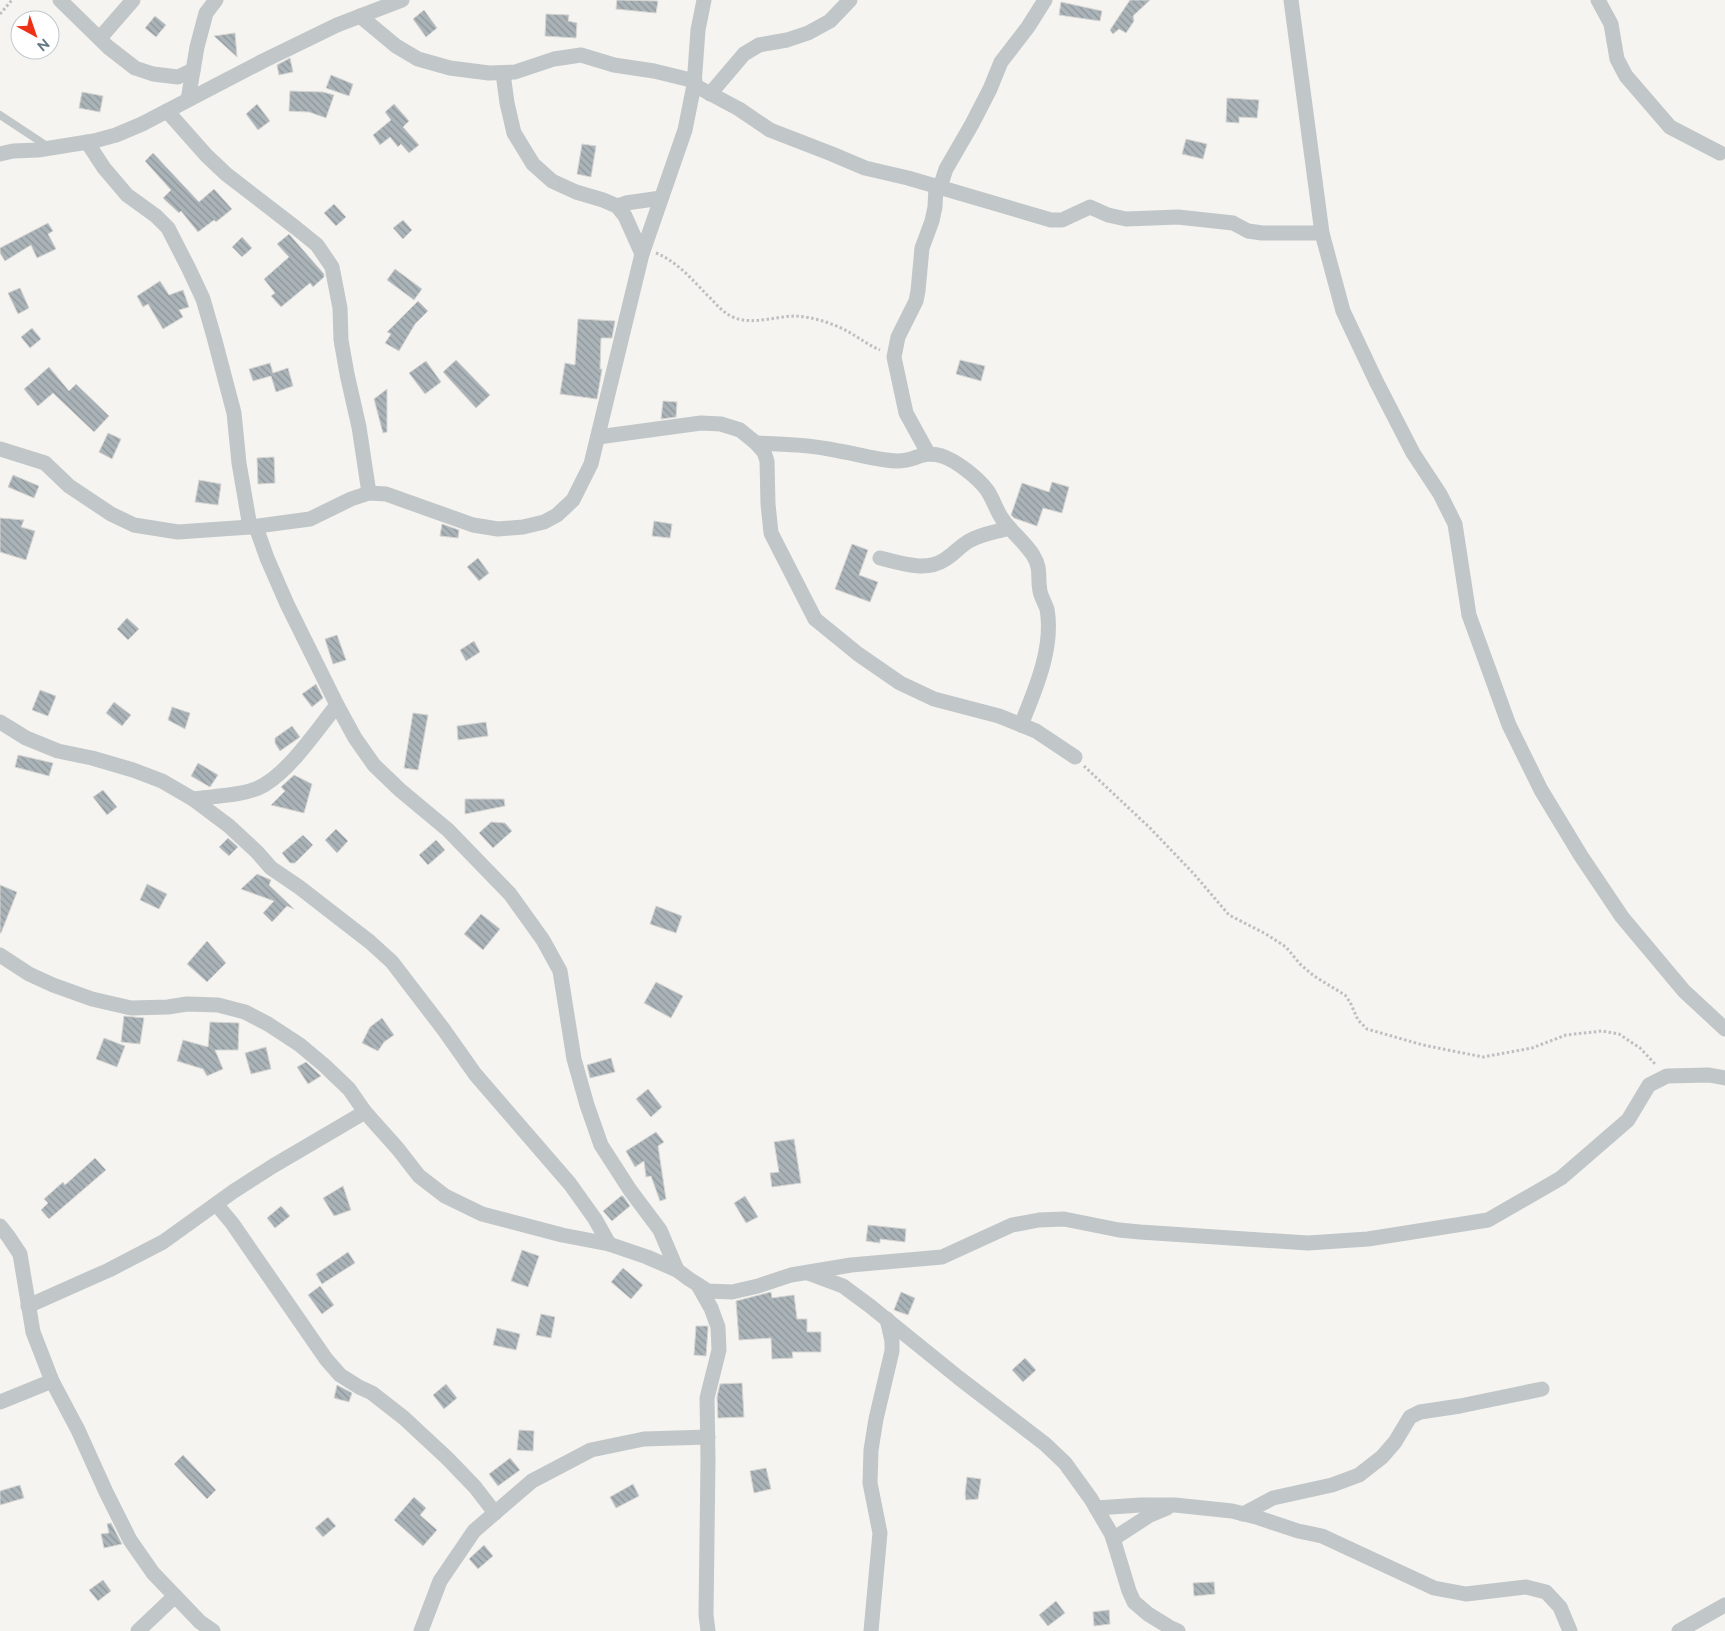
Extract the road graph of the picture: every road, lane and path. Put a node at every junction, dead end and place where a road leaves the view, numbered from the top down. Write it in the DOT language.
graph roads {
  1 [pos="12,0"];
  2 [pos="60,0"];
  3 [pos="133,0"];
  4 [pos="216,0"];
  5 [pos="402,0"];
  6 [pos="704,0"];
  7 [pos="850,0"];
  8 [pos="1045,0"];
  9 [pos="1291,0"];
  10 [pos="1598,0"];
  11 [pos="0,14"];
  12 [pos="360,16"];
  13 [pos="100,38"];
  14 [pos="193,70"];
  15 [pos="503,73"];
  16 [pos="694,83"];
  17 [pos="710,94"];
  18 [pos="188,100"];
  19 [pos="167,111"];
  20 [pos="0,115"];
  21 [pos="87,142"];
  22 [pos="49,148"];
  23 [pos="1720,153"];
  24 [pos="0,154"];
  25 [pos="938,187"];
  26 [pos="661,198"];
  27 [pos="617,206"];
  28 [pos="1322,233"];
  29 [pos="643,251"];
  30 [pos="894,357"];
  31 [pos="598,437"];
  32 [pos="756,443"];
  33 [pos="0,449"];
  34 [pos="928,453"];
  35 [pos="368,493"];
  36 [pos="253,527"];
  37 [pos="1010,528"];
  38 [pos="880,558"];
  39 [pos="336,705"];
  40 [pos="0,722"];
  41 [pos="1021,725"];
  42 [pos="1075,757"];
  43 [pos="193,799"];
  44 [pos="0,955"];
  45 [pos="1725,1029"];
  46 [pos="1667,1076"];
  47 [pos="1725,1078"];
  48 [pos="365,1112"];
  49 [pos="216,1204"];
  50 [pos="0,1226"];
  51 [pos="609,1244"];
  52 [pos="677,1270"];
  53 [pos="806,1272"];
  54 [pos="698,1285"];
  55 [pos="28,1306"];
  56 [pos="887,1319"];
  57 [pos="52,1381"];
  58 [pos="1542,1389"];
  59 [pos="0,1402"];
  60 [pos="708,1437"];
  61 [pos="1173,1506"];
  62 [pos="1096,1508"];
  63 [pos="495,1513"];
  64 [pos="1243,1514"];
  65 [pos="1113,1539"];
  66 [pos="175,1596"];
  67 [pos="1725,1605"];
  68 [pos="138,1631"];
  69 [pos="213,1631"];
  70 [pos="421,1631"];
  71 [pos="708,1631"];
  72 [pos="871,1631"];
  73 [pos="1178,1631"];
  74 [pos="1570,1631"];
  75 [pos="1679,1631"];
  1 -- 11 [label="path"];
  2 -- 13 [label="street"];
  3 -- 13 [label="street"];
  4 -- 14 [label="street"];
  5 -- 12 [label="street"];
  6 -- 16 [label="street"];
  7 -- 17 [label="street"];
  8 -- 25 [label="street"];
  9 -- 28 [label="street"];
  10 -- 23 [label="street"];
  12 -- 15 [label="street"];
  12 -- 18 [label="street"];
  13 -- 14 [label="street"];
  14 -- 18 [label="street"];
  15 -- 16 [label="street"];
  15 -- 27 [label="street"];
  16 -- 17 [label="street"];
  16 -- 26 [label="street"];
  17 -- 25 [label="street"];
  18 -- 19 [label="street"];
  19 -- 21 [label="street"];
  19 -- 35 [label="street"];
  20 -- 22 [label="lane"];
  21 -- 22 [label="street"];
  21 -- 36 [label="street"];
  22 -- 24 [label="street"];
  25 -- 28 [label="street"];
  25 -- 30 [label="street"];
  26 -- 27 [label="street"];
  26 -- 29 [label="street"];
  27 -- 29 [label="street"];
  28 -- 45 [label="street"];
  29 -- 30 [label="path"];
  29 -- 31 [label="street"];
  30 -- 34 [label="street"];
  31 -- 32 [label="street"];
  31 -- 35 [label="street"];
  32 -- 34 [label="street"];
  32 -- 41 [label="street"];
  33 -- 36 [label="street"];
  34 -- 37 [label="street"];
  35 -- 36 [label="street"];
  36 -- 39 [label="street"];
  37 -- 38 [label="street"];
  37 -- 41 [label="street"];
  39 -- 43 [label="street"];
  39 -- 52 [label="street"];
  40 -- 43 [label="street"];
  41 -- 42 [label="street"];
  42 -- 46 [label="path"];
  43 -- 51 [label="street"];
  44 -- 48 [label="street"];
  46 -- 47 [label="street"];
  46 -- 53 [label="street"];
  48 -- 49 [label="street"];
  48 -- 51 [label="street"];
  49 -- 55 [label="street"];
  49 -- 63 [label="street"];
  50 -- 55 [label="street"];
  51 -- 52 [label="street"];
  52 -- 54 [label="street"];
  53 -- 54 [label="street"];
  53 -- 56 [label="street"];
  54 -- 60 [label="street"];
  55 -- 57 [label="street"];
  56 -- 62 [label="street"];
  56 -- 72 [label="street"];
  57 -- 59 [label="street"];
  57 -- 66 [label="street"];
  58 -- 64 [label="street"];
  60 -- 63 [label="street"];
  60 -- 71 [label="street"];
  61 -- 62 [label="street"];
  61 -- 64 [label="street"];
  61 -- 65 [label="street"];
  62 -- 65 [label="street"];
  63 -- 70 [label="street"];
  64 -- 74 [label="street"];
  65 -- 73 [label="street"];
  66 -- 68 [label="street"];
  66 -- 69 [label="street"];
  67 -- 75 [label="street"];
}
